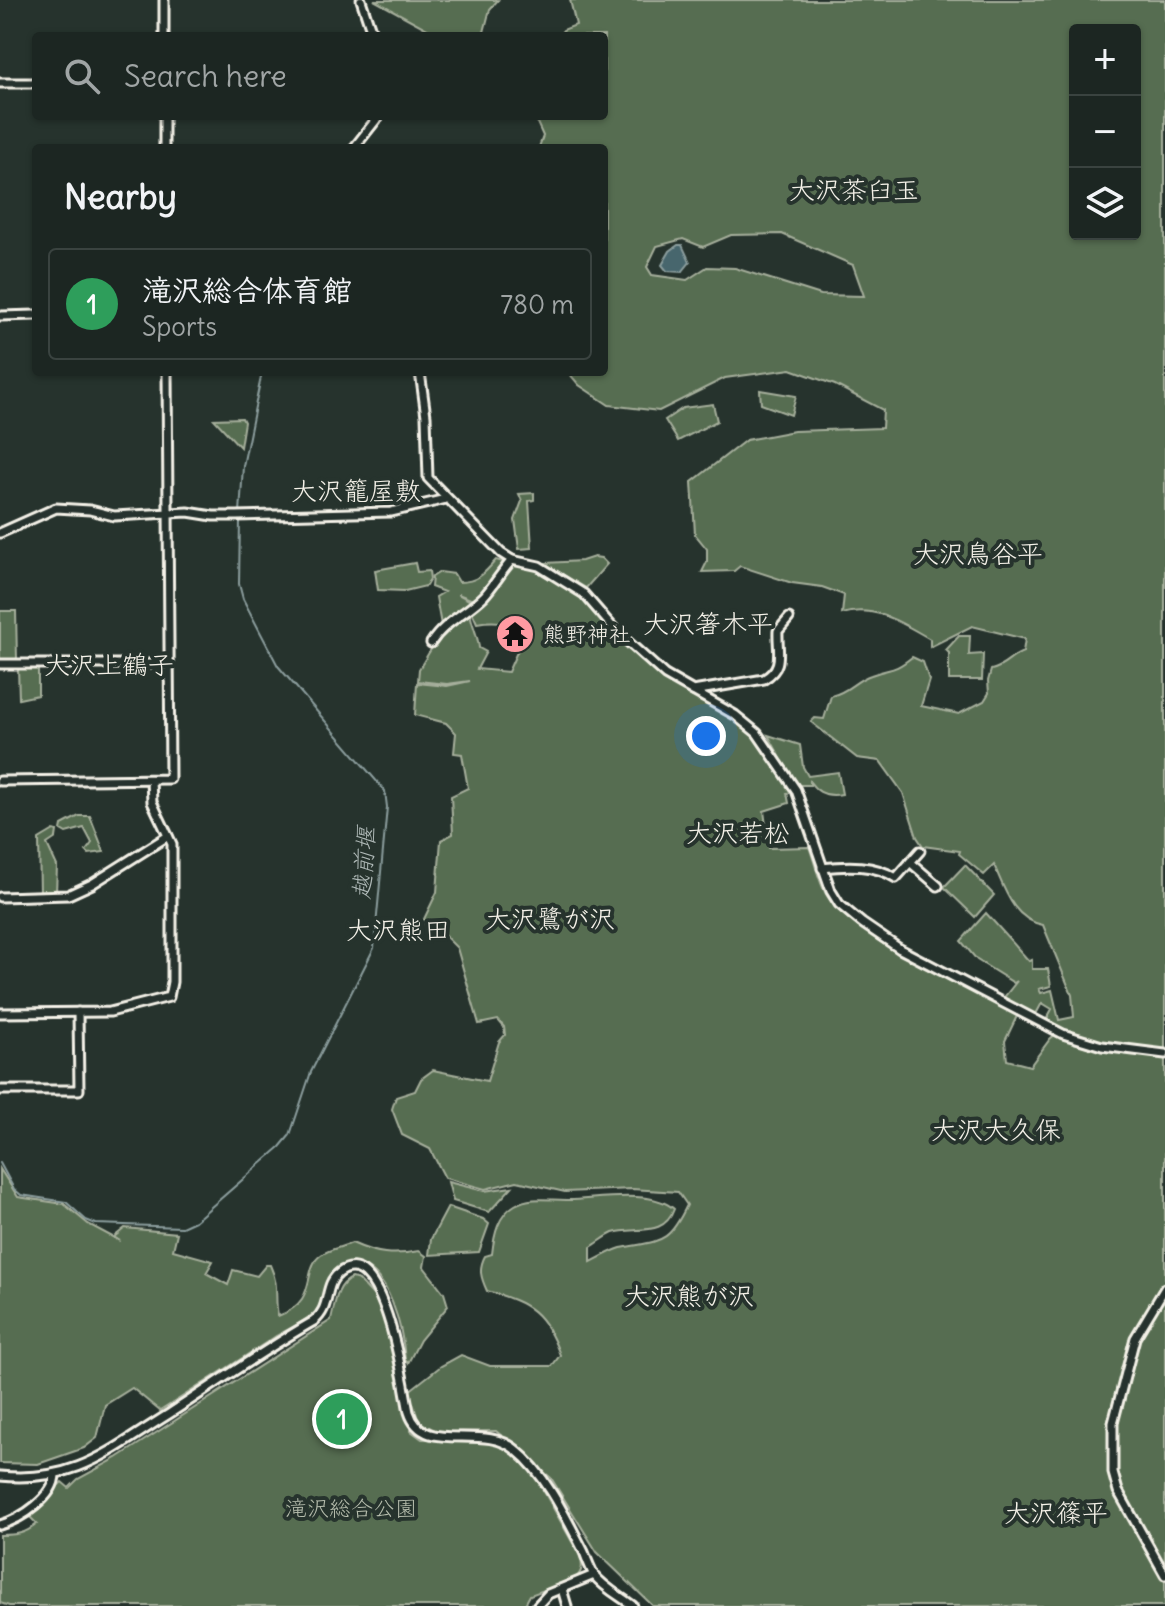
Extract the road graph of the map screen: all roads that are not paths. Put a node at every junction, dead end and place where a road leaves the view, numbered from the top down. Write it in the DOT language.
graph roads {
  1 [pos="164,0"];
  2 [pos="361,0"];
  3 [pos="164,32"];
  4 [pos="372,32"];
  5 [pos="0,83"];
  6 [pos="32,83"];
  7 [pos="164,120"];
  8 [pos="376,120"];
  9 [pos="164,144"];
  10 [pos="357,144"];
  11 [pos="32,315"];
  12 [pos="0,316"];
  13 [pos="167,376"];
  14 [pos="421,376"];
  15 [pos="446,499"];
  16 [pos="167,513"];
  17 [pos="0,533"];
  18 [pos="512,560"];
  19 [pos="789,618"];
  20 [pos="431,643"];
  21 [pos="0,664"];
  22 [pos="169,664"];
  23 [pos="691,691"];
  24 [pos="151,780"];
  25 [pos="0,781"];
  26 [pos="168,836"];
  27 [pos="920,851"];
  28 [pos="910,862"];
  29 [pos="822,868"];
  30 [pos="938,886"];
  31 [pos="0,897"];
  32 [pos="78,1012"];
  33 [pos="0,1013"];
  34 [pos="1165,1054"];
  35 [pos="0,1090"];
  36 [pos="1165,1288"];
  37 [pos="55,1474"];
  38 [pos="0,1476"];
  39 [pos="0,1525"];
  40 [pos="594,1575"];
  41 [pos="1165,1575"];
  42 [pos="562,1589"];
  43 [pos="537,1606"];
  44 [pos="567,1606"];
  45 [pos="633,1606"];
  1 -- 3 [label="street"];
  2 -- 4 [label="street"];
  5 -- 6 [label="street"];
  7 -- 9 [label="street"];
  8 -- 10 [label="street"];
  11 -- 12 [label="street"];
  13 -- 16 [label="street"];
  14 -- 15 [label="street"];
  15 -- 16 [label="street"];
  15 -- 18 [label="street"];
  16 -- 17 [label="street"];
  16 -- 22 [label="street"];
  18 -- 20 [label="street"];
  18 -- 23 [label="street"];
  19 -- 23 [label="street"];
  21 -- 22 [label="street"];
  22 -- 24 [label="street"];
  23 -- 29 [label="street"];
  24 -- 25 [label="street"];
  24 -- 26 [label="street"];
  26 -- 31 [label="street"];
  26 -- 32 [label="street"];
  27 -- 28 [label="street"];
  28 -- 29 [label="street"];
  28 -- 30 [label="street"];
  29 -- 34 [label="street"];
  32 -- 33 [label="street"];
  32 -- 35 [label="street"];
  36 -- 41 [label="street"];
  37 -- 38 [label="street"];
  37 -- 39 [label="street"];
  37 -- 40 [label="street"];
  40 -- 42 [label="street"];
  40 -- 45 [label="street"];
  42 -- 43 [label="street"];
  42 -- 44 [label="street"];
}
